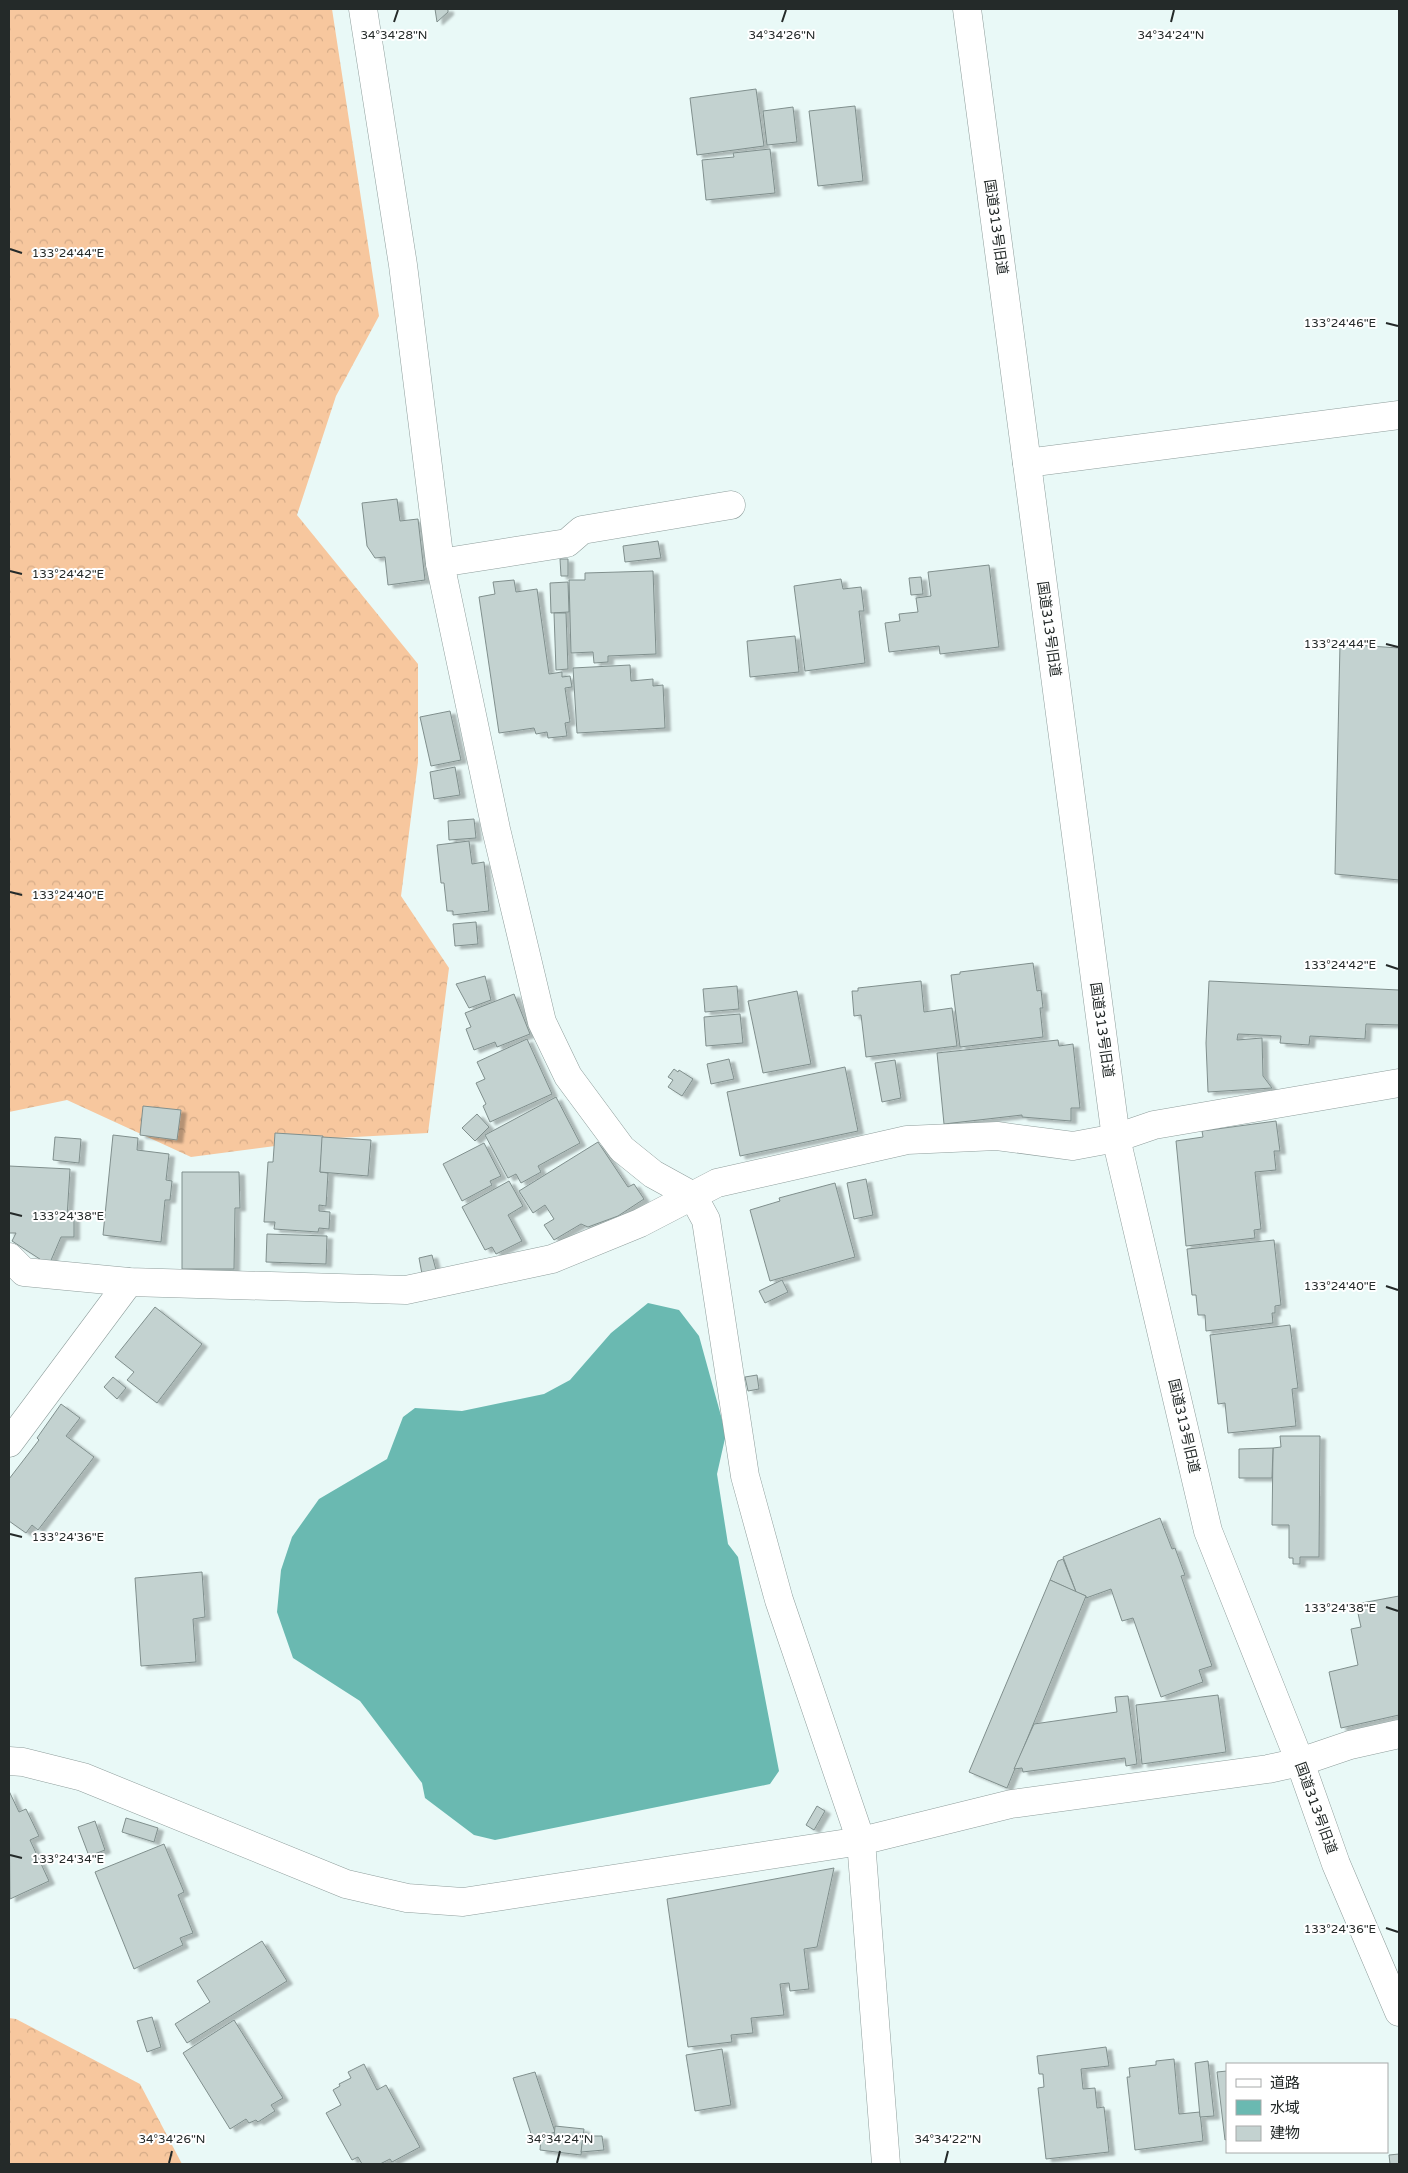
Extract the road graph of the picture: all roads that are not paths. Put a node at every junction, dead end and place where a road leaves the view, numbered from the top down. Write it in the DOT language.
graph roads {
  1 [pos="363,9"];
  2 [pos="967,9"];
  3 [pos="1399,415"];
  4 [pos="1027,463"];
  5 [pos="731,506"];
  6 [pos="440,563"];
  7 [pos="1399,1082"];
  8 [pos="1116,1138"];
  9 [pos="693,1196"];
  10 [pos="9,1258"];
  11 [pos="129,1282"];
  12 [pos="9,1443"];
  13 [pos="1399,1734"];
  14 [pos="9,1761"];
  15 [pos="1300,1762"];
  16 [pos="861,1841"];
  17 [pos="1399,2012"];
  18 [pos="886,2164"];
  1 -- 6 [label="street"];
  2 -- 4 [label="street, 国道313号旧道"];
  3 -- 4 [label="street"];
  4 -- 8 [label="street, 国道313号旧道"];
  5 -- 6 [label="street"];
  6 -- 9 [label="street"];
  7 -- 8 [label="street"];
  8 -- 9 [label="street"];
  8 -- 15 [label="street, 国道313号旧道"];
  9 -- 11 [label="street"];
  9 -- 16 [label="street"];
  10 -- 11 [label="street"];
  11 -- 12 [label="street"];
  13 -- 15 [label="street"];
  14 -- 16 [label="street"];
  15 -- 16 [label="street"];
  15 -- 17 [label="street, 国道313号旧道"];
  16 -- 18 [label="street"];
}
